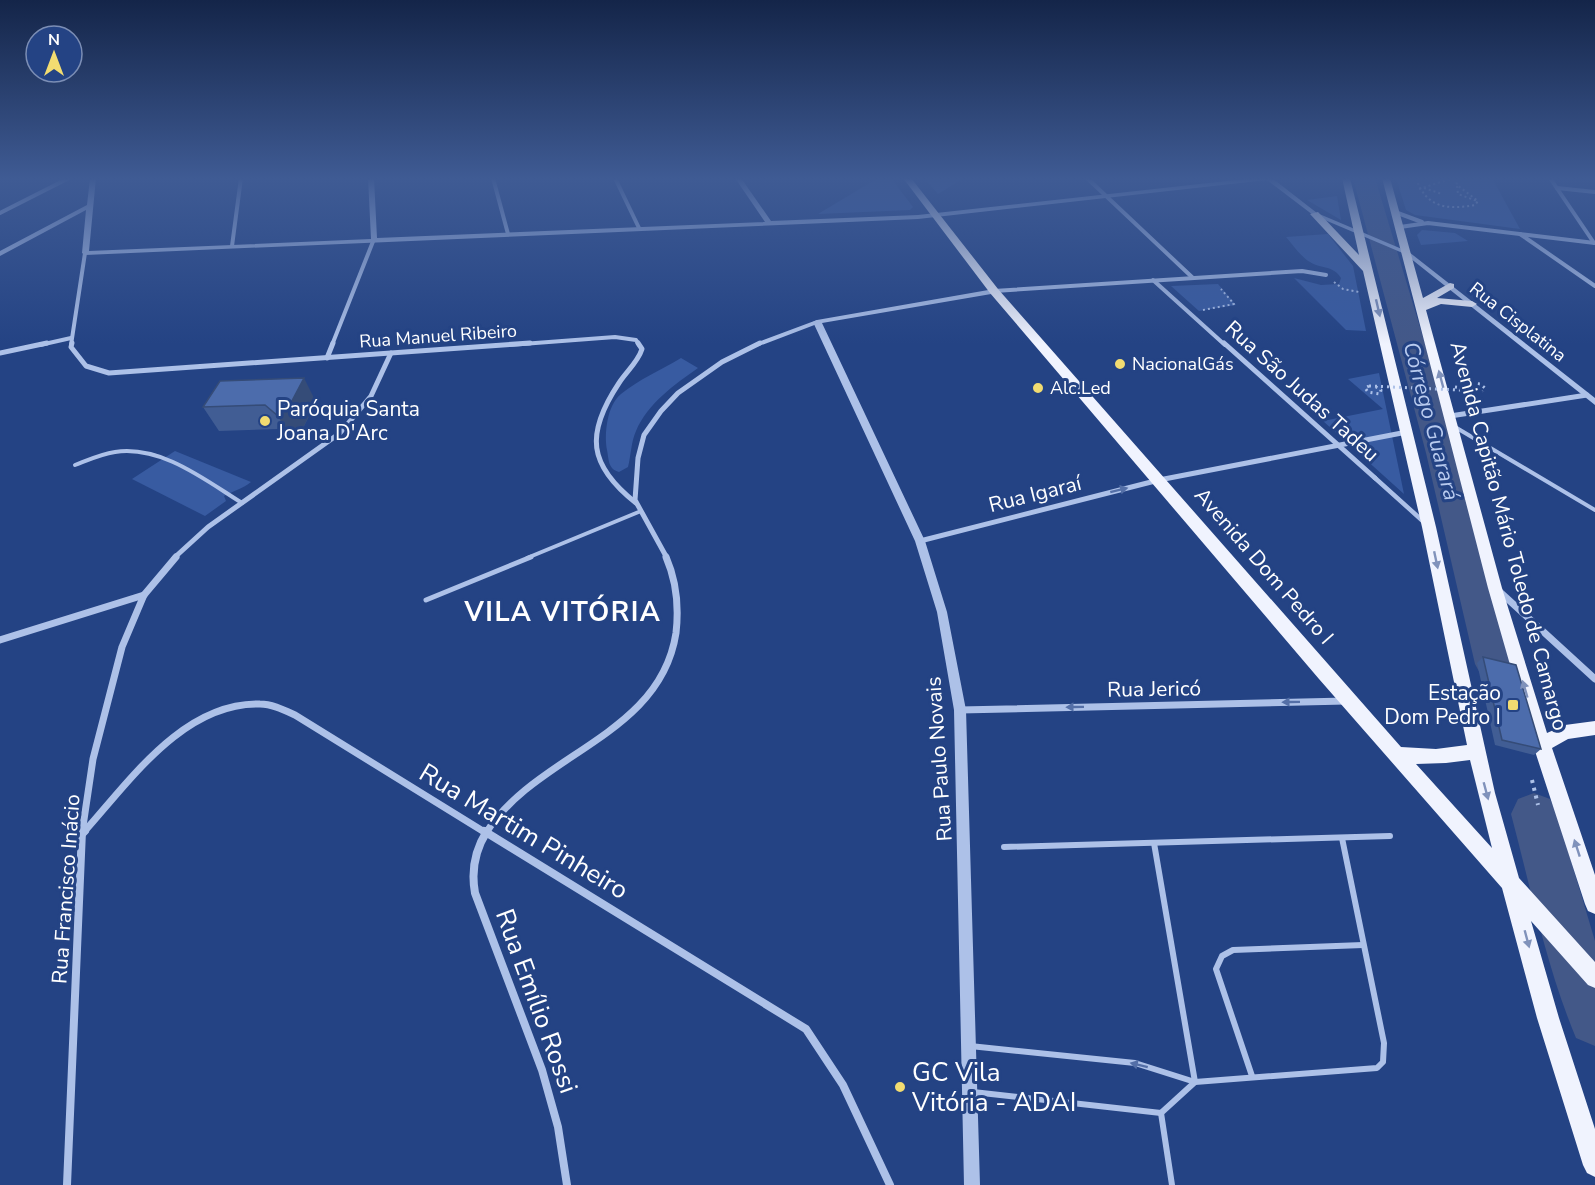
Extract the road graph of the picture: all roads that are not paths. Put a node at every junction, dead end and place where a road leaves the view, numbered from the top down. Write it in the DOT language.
graph roads {
  1 [pos="38,233"];
  2 [pos="87,233"];
  3 [pos="234,233"];
  4 [pos="374,233"];
  5 [pos="522,233"];
  6 [pos="948,233"];
  7 [pos="1145,233"];
  8 [pos="1333,233"];
  9 [pos="1357,233"];
  10 [pos="1360,233"];
  11 [pos="1402,233"];
  12 [pos="1513,233"];
  13 [pos="507,234"];
  14 [pos="1519,234"];
  15 [pos="374,239"];
  16 [pos="1594,243"];
  17 [pos="232,246"];
  18 [pos="85,253"];
  19 [pos="1407,253"];
  20 [pos="0,254"];
  21 [pos="1369,273"];
  22 [pos="1326,276"];
  23 [pos="1192,278"];
  24 [pos="1153,280"];
  25 [pos="1450,286"];
  26 [pos="1595,286"];
  27 [pos="994,291"];
  28 [pos="1472,304"];
  29 [pos="1422,306"];
  30 [pos="817,322"];
  31 [pos="71,338"];
  32 [pos="0,353"];
  33 [pos="391,353"];
  34 [pos="327,358"];
  35 [pos="1587,395"];
  36 [pos="1595,402"];
  37 [pos="1452,421"];
  38 [pos="1407,432"];
  39 [pos="1339,446"];
  40 [pos="75,465"];
  41 [pos="1375,478"];
  42 [pos="1159,480"];
  43 [pos="242,503"];
  44 [pos="636,503"];
  45 [pos="1595,510"];
  46 [pos="641,511"];
  47 [pos="1429,526"];
  48 [pos="920,541"];
  49 [pos="1496,588"];
  50 [pos="144,596"];
  51 [pos="426,600"];
  52 [pos="0,640"];
  53 [pos="1595,679"];
  54 [pos="1349,701"];
  55 [pos="960,710"];
  56 [pos="1595,728"];
  57 [pos="1542,745"];
  58 [pos="1476,750"];
  59 [pos="1397,754"];
  60 [pos="486,833"];
  61 [pos="82,834"];
  62 [pos="1390,836"];
  63 [pos="1342,838"];
  64 [pos="1154,843"];
  65 [pos="1004,847"];
  66 [pos="1512,883"];
  67 [pos="1595,904"];
  68 [pos="1363,945"];
  69 [pos="1595,978"];
  70 [pos="969,1046"];
  71 [pos="1252,1076"];
  72 [pos="1195,1082"];
  73 [pos="970,1091"];
  74 [pos="1161,1113"];
  75 [pos="1595,1165"];
  76 [pos="67,1185"];
  77 [pos="567,1185"];
  78 [pos="890,1185"];
  79 [pos="972,1185"];
  80 [pos="1172,1185"];
  1 -- 20 [label="street"];
  2 -- 18 [label="street"];
  3 -- 17 [label="street"];
  4 -- 15 [label="street"];
  5 -- 13 [label="street"];
  6 -- 27 [label="main road, Avenida Dom Pedro I"];
  7 -- 23 [label="street"];
  8 -- 21 [label="main road"];
  9 -- 21 [label="main road"];
  10 -- 19 [label="street, Rua Cisplatina"];
  11 -- 19 [label="main road, Avenida Capitão Mário Toledo de Camargo"];
  12 -- 14 [label="street"];
  13 -- 15 [label="street"];
  14 -- 16 [label="street"];
  14 -- 26 [label="street"];
  15 -- 17 [label="street"];
  15 -- 34 [label="street"];
  17 -- 18 [label="street"];
  18 -- 31 [label="street"];
  19 -- 25 [label="street, Rua Cisplatina"];
  19 -- 29 [label="main road, Avenida Capitão Mário Toledo de Camargo"];
  21 -- 38 [label="main road, one-way"];
  22 -- 23 [label="street"];
  23 -- 24 [label="street"];
  24 -- 27 [label="street"];
  24 -- 39 [label="street, Rua São Judas Tadeu"];
  25 -- 28 [label="street, Rua Cisplatina"];
  25 -- 29 [label="main road"];
  27 -- 30 [label="street"];
  27 -- 42 [label="main road, Avenida Dom Pedro I"];
  28 -- 29 [label="main road"];
  28 -- 35 [label="street, Rua Cisplatina"];
  37 -- 29 [label="main road, Avenida Capitão Mário Toledo de Camargo, one-way"];
  30 -- 44 [label="street"];
  30 -- 48 [label="street, Rua Paulo Novais"];
  31 -- 32 [label="street"];
  31 -- 34 [label="street, Rua Manuel Ribeiro"];
  33 -- 34 [label="street, Rua Manuel Ribeiro"];
  33 -- 43 [label="street, Rua Francisco Inácio"];
  33 -- 44 [label="street, Rua Manuel Ribeiro"];
  35 -- 36 [label="street, Rua Cisplatina"];
  35 -- 37 [label="street"];
  37 -- 45 [label="lane"];
  37 -- 49 [label="main road, Avenida Capitão Mário Toledo de Camargo"];
  38 -- 39 [label="street, Rua Igaraí"];
  38 -- 47 [label="main road"];
  39 -- 41 [label="street, Rua São Judas Tadeu"];
  39 -- 42 [label="street, Rua Igaraí"];
  40 -- 43 [label="lane"];
  41 -- 47 [label="street, Rua São Judas Tadeu"];
  48 -- 42 [label="street, Rua Igaraí, one-way"];
  42 -- 54 [label="main road, Avenida Dom Pedro I"];
  43 -- 50 [label="street, Rua Francisco Inácio"];
  44 -- 46 [label="street, Rua Emílio Rossi"];
  46 -- 51 [label="lane"];
  46 -- 60 [label="street, Rua Emílio Rossi"];
  47 -- 58 [label="main road, one-way"];
  48 -- 55 [label="street, Rua Paulo Novais"];
  49 -- 53 [label="street"];
  57 -- 49 [label="main road, Avenida Capitão Mário Toledo de Camargo, one-way"];
  50 -- 52 [label="street"];
  50 -- 61 [label="street, Rua Francisco Inácio"];
  54 -- 55 [label="street, Rua Jericó, one-way"];
  54 -- 59 [label="main road, Avenida Dom Pedro I"];
  55 -- 70 [label="street, Rua Paulo Novais"];
  56 -- 57 [label="main road"];
  67 -- 57 [label="main road, Avenida Capitão Mário Toledo de Camargo, one-way"];
  58 -- 59 [label="main road"];
  58 -- 66 [label="main road, one-way"];
  59 -- 66 [label="main road, Avenida Dom Pedro I"];
  60 -- 61 [label="street, Rua Martim Pinheiro"];
  60 -- 77 [label="street, Rua Emílio Rossi"];
  60 -- 78 [label="street, Rua Martim Pinheiro"];
  61 -- 76 [label="street, Rua Francisco Inácio"];
  62 -- 63 [label="lane"];
  63 -- 64 [label="lane"];
  63 -- 68 [label="lane"];
  64 -- 65 [label="lane"];
  64 -- 72 [label="lane"];
  66 -- 69 [label="main road, Avenida Dom Pedro I"];
  66 -- 75 [label="main road, one-way"];
  68 -- 71 [label="lane"];
  68 -- 71 [label="lane"];
  72 -- 70 [label="lane, one-way"];
  70 -- 73 [label="street, Rua Paulo Novais"];
  71 -- 72 [label="lane"];
  72 -- 74 [label="lane"];
  73 -- 74 [label="lane"];
  73 -- 79 [label="street, Rua Paulo Novais"];
  74 -- 80 [label="lane"];
}
